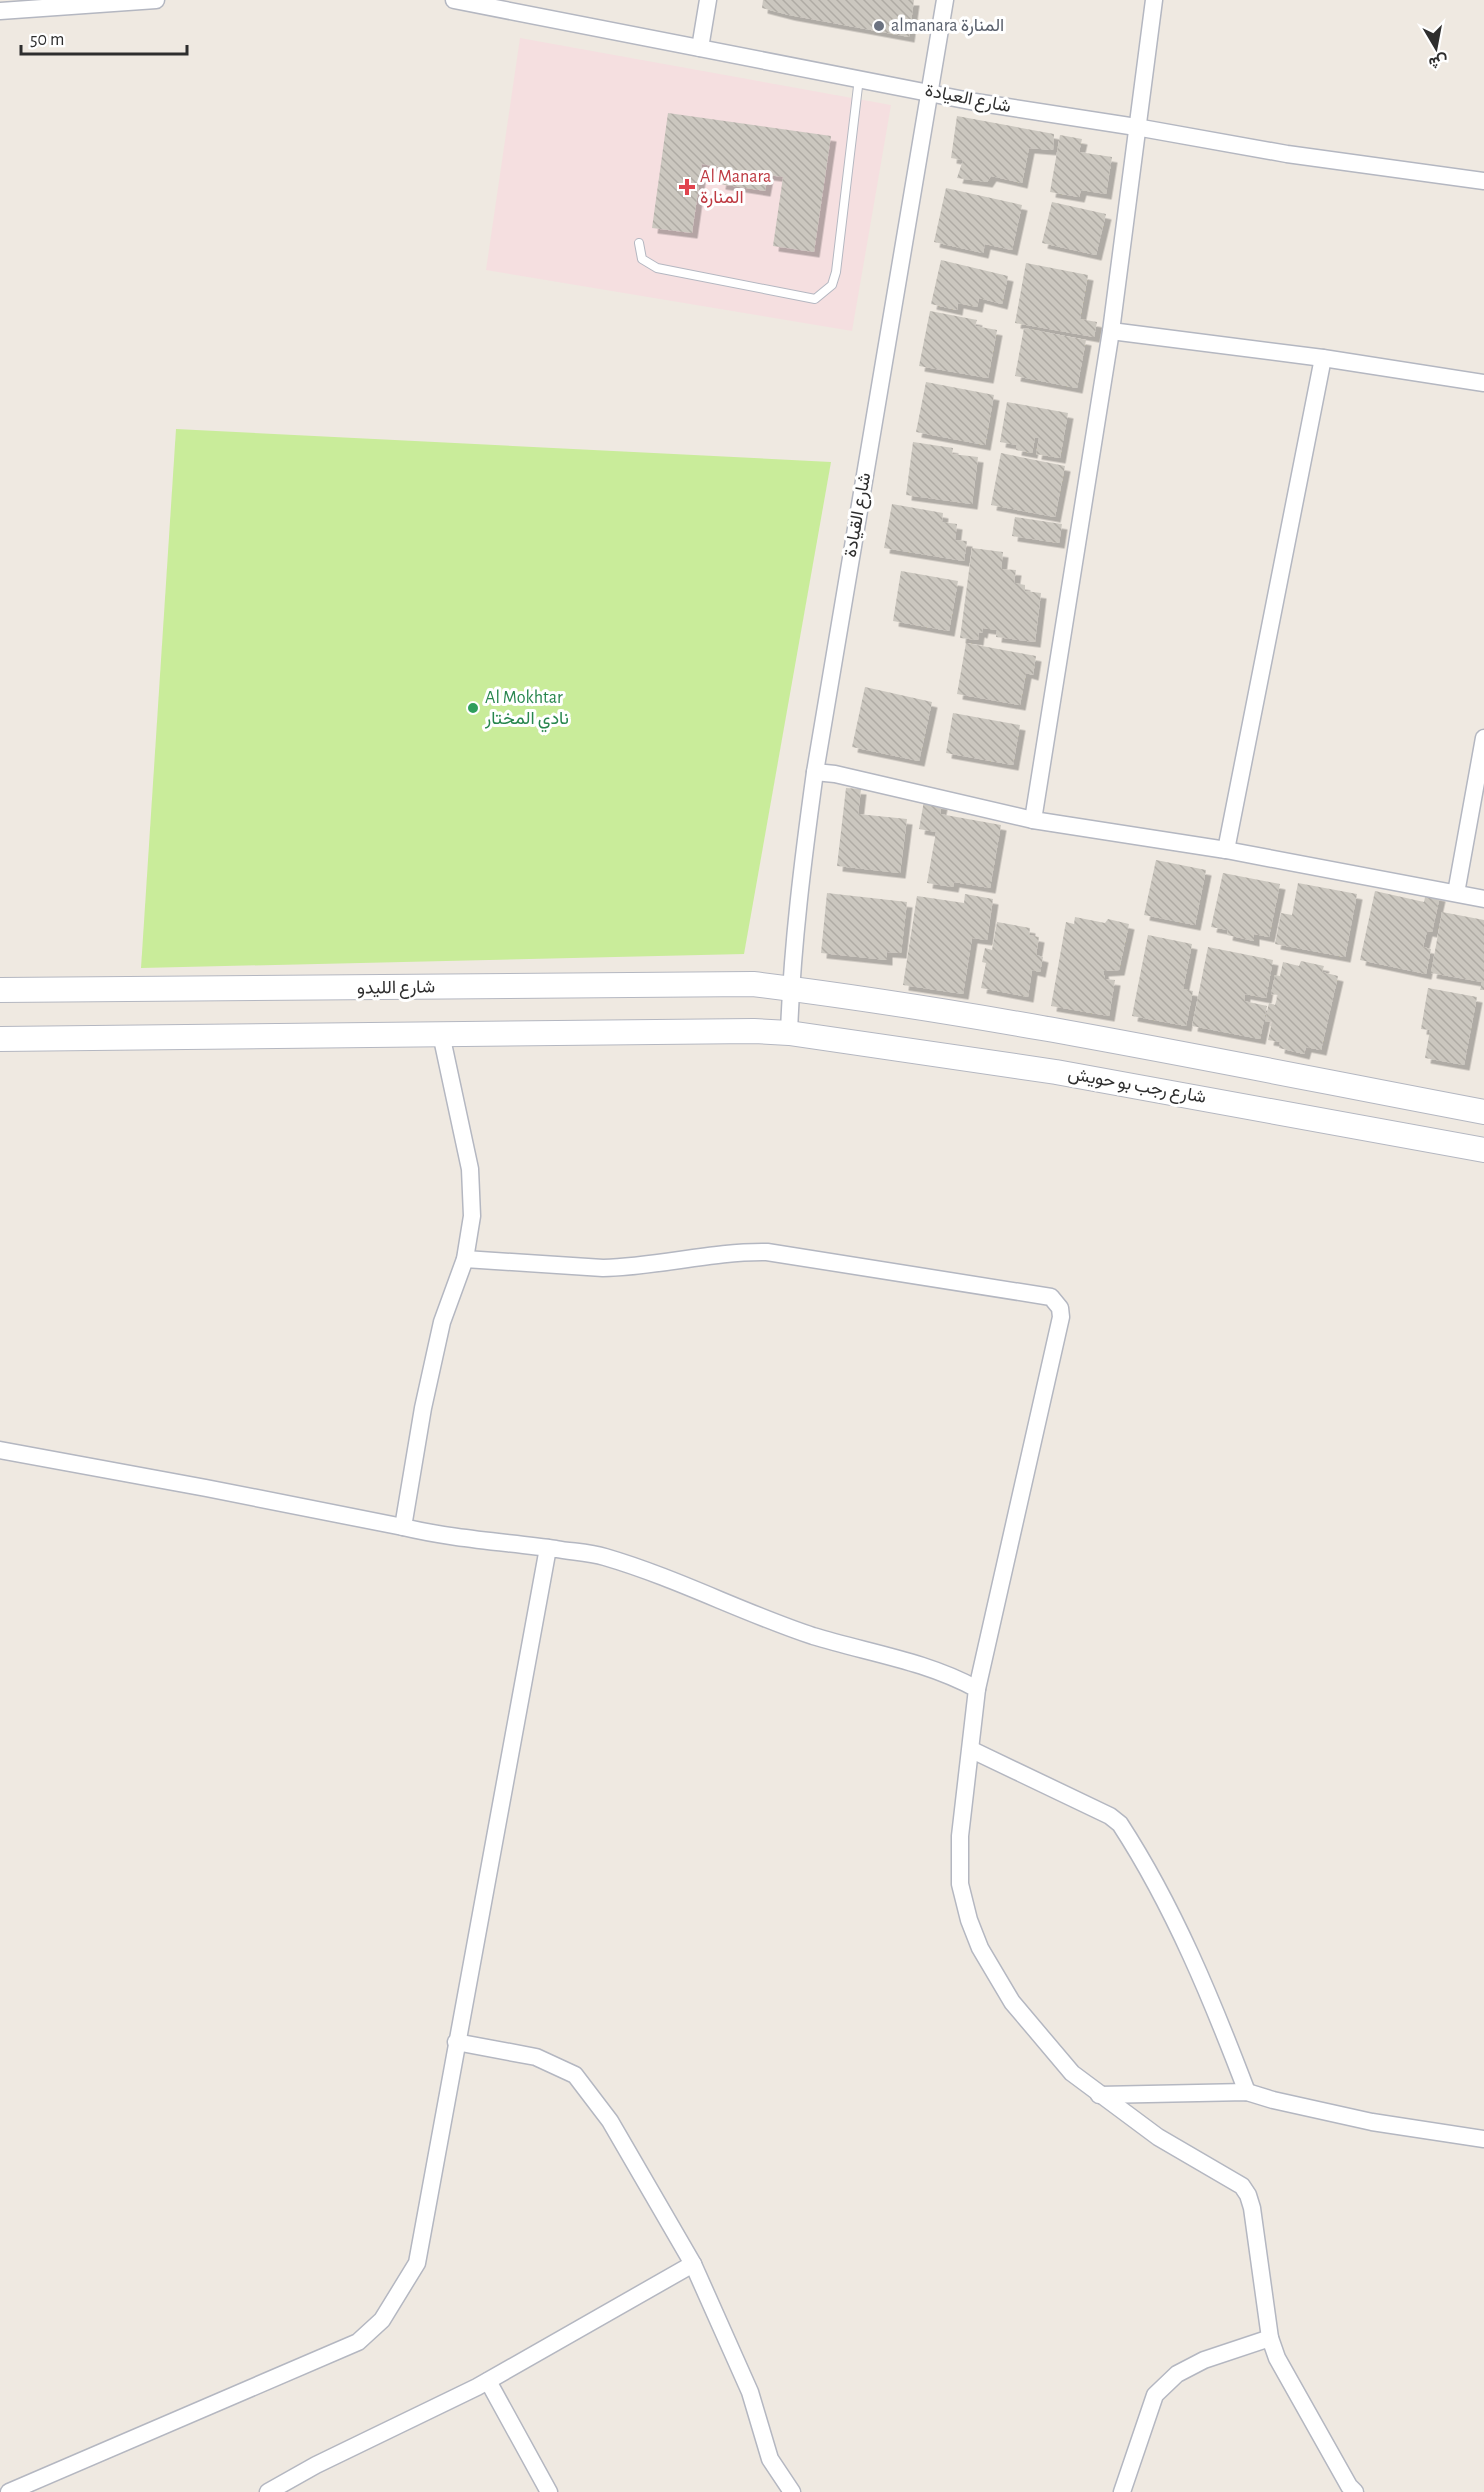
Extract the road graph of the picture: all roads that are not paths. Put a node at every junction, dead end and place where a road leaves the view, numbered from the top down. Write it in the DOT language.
graph roads {
  1 [pos="156,0"];
  2 [pos="454,0"];
  3 [pos="708,0"];
  4 [pos="945,0"];
  5 [pos="1154,0"];
  6 [pos="489,3"];
  7 [pos="0,11"];
  8 [pos="700,48"];
  9 [pos="859,78"];
  10 [pos="930,92"];
  11 [pos="1136,127"];
  12 [pos="1484,181"];
  13 [pos="639,243"];
  14 [pos="1111,331"];
  15 [pos="1323,358"];
  16 [pos="1484,383"];
  17 [pos="1484,738"];
  18 [pos="815,772"];
  19 [pos="1033,820"];
  20 [pos="1226,850"];
  21 [pos="1456,893"];
  22 [pos="1484,899"];
  23 [pos="791,988"];
  24 [pos="0,990"];
  25 [pos="789,1033"];
  26 [pos="441,1034"];
  27 [pos="0,1039"];
  28 [pos="1484,1112"];
  29 [pos="1484,1150"];
  30 [pos="465,1259"];
  31 [pos="0,1450"];
  32 [pos="403,1527"];
  33 [pos="548,1548"];
  34 [pos="977,1689"];
  35 [pos="972,1750"];
  36 [pos="456,2042"];
  37 [pos="1247,2092"];
  38 [pos="1099,2095"];
  39 [pos="1484,2139"];
  40 [pos="693,2264"];
  41 [pos="1270,2338"];
  42 [pos="488,2381"];
  43 [pos="1347,2490"];
  44 [pos="9,2492"];
  45 [pos="268,2492"];
  46 [pos="549,2492"];
  47 [pos="792,2492"];
  48 [pos="1122,2492"];
  1 -- 7 [label="street"];
  2 -- 6 [label="street, شارع العيادة"];
  3 -- 8 [label="street"];
  4 -- 10 [label="street, شارع القيادة"];
  5 -- 11 [label="street"];
  6 -- 8 [label="street, شارع العيادة"];
  8 -- 9 [label="street, شارع العيادة"];
  9 -- 10 [label="street, شارع العيادة"];
  9 -- 13 [label="lane"];
  10 -- 11 [label="street, شارع العيادة"];
  10 -- 18 [label="street, شارع القيادة"];
  11 -- 12 [label="street, شارع العيادة"];
  11 -- 14 [label="street"];
  14 -- 15 [label="street"];
  14 -- 19 [label="street"];
  15 -- 16 [label="street"];
  15 -- 20 [label="street"];
  17 -- 21 [label="street"];
  18 -- 19 [label="street"];
  18 -- 23 [label="street, شارع القيادة"];
  19 -- 20 [label="street"];
  20 -- 21 [label="street"];
  21 -- 22 [label="street"];
  23 -- 24 [label="main road, شارع الليدو"];
  23 -- 25 [label="street, شارع القيادة"];
  23 -- 28 [label="main road, شارع رجب بو حويش"];
  25 -- 26 [label="main road"];
  25 -- 29 [label="main road, شارع رجب بو حويش"];
  26 -- 27 [label="main road"];
  26 -- 30 [label="street"];
  30 -- 32 [label="street"];
  30 -- 34 [label="street"];
  31 -- 32 [label="street"];
  32 -- 33 [label="street"];
  33 -- 34 [label="street"];
  33 -- 36 [label="street"];
  34 -- 35 [label="street"];
  35 -- 37 [label="street"];
  35 -- 38 [label="street"];
  36 -- 40 [label="street"];
  36 -- 44 [label="street"];
  37 -- 38 [label="street"];
  37 -- 39 [label="street"];
  38 -- 41 [label="street"];
  40 -- 42 [label="street"];
  40 -- 47 [label="street"];
  41 -- 43 [label="street"];
  41 -- 48 [label="street"];
  42 -- 45 [label="street"];
  42 -- 46 [label="street"];
}
